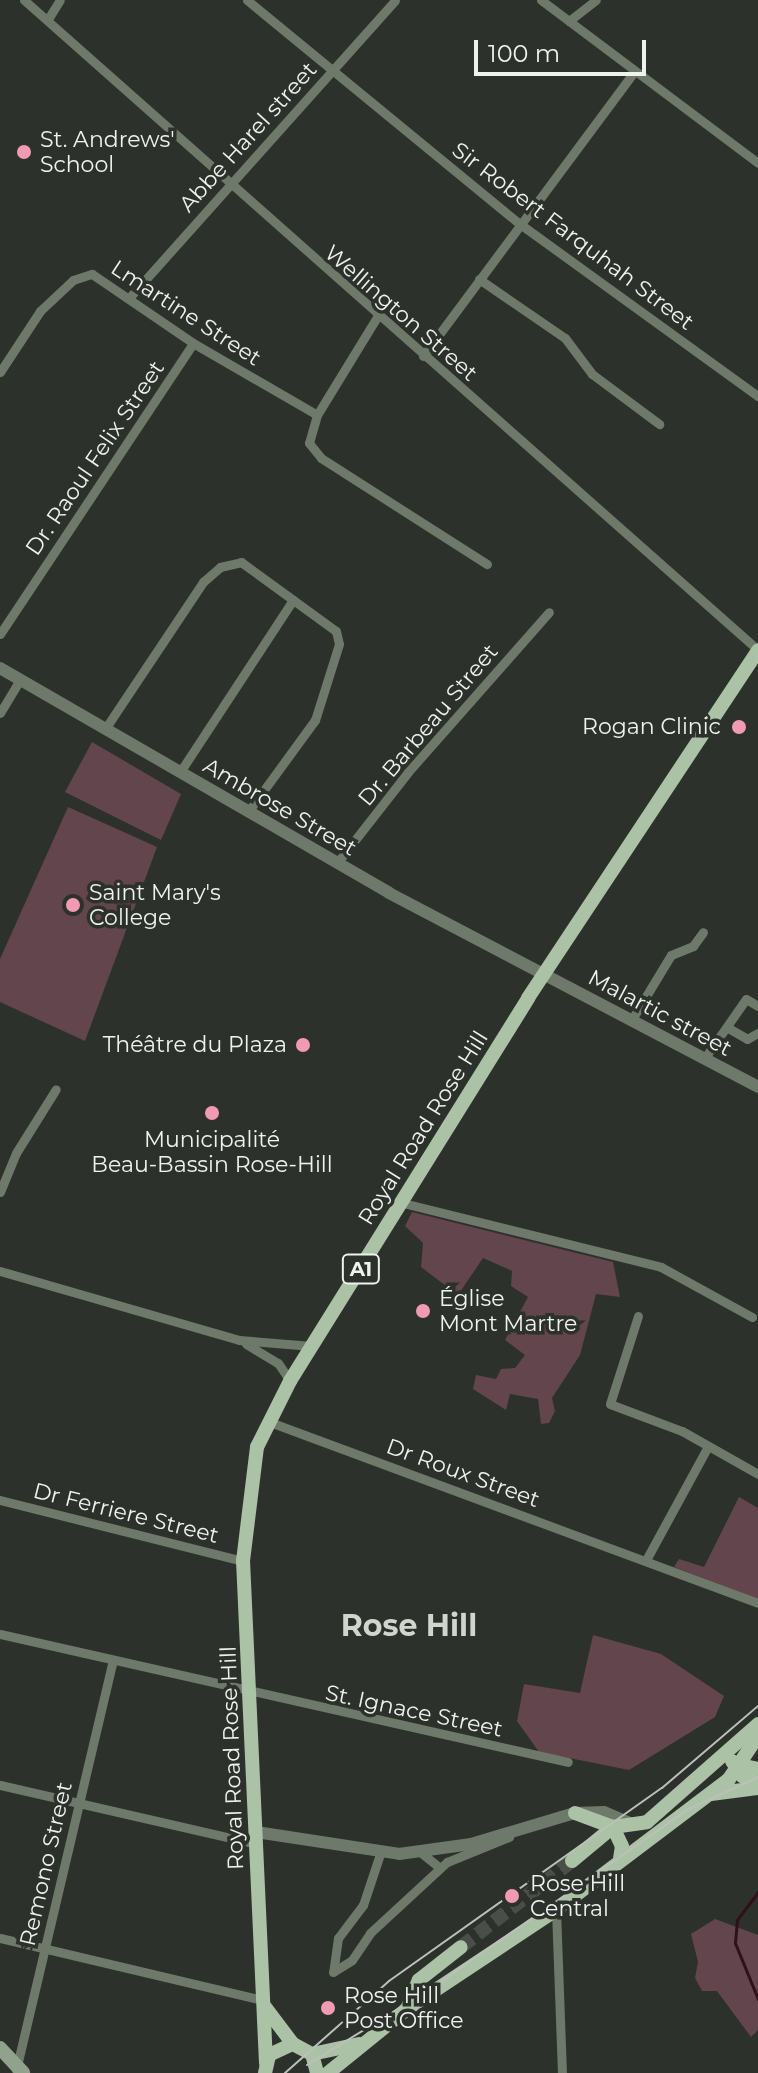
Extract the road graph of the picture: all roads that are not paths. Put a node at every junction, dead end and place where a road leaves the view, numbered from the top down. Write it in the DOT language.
graph roads {
  1 [pos="24,0"];
  2 [pos="60,0"];
  3 [pos="247,0"];
  4 [pos="395,0"];
  5 [pos="541,0"];
  6 [pos="596,0"];
  7 [pos="48,19"];
  8 [pos="569,21"];
  9 [pos="332,69"];
  10 [pos="635,71"];
  11 [pos="758,163"];
  12 [pos="229,186"];
  13 [pos="520,224"];
  14 [pos="479,279"];
  15 [pos="129,298"];
  16 [pos="377,317"];
  17 [pos="193,343"];
  18 [pos="423,356"];
  19 [pos="0,372"];
  20 [pos="758,396"];
  21 [pos="317,415"];
  22 [pos="659,424"];
  23 [pos="487,564"];
  24 [pos="293,600"];
  25 [pos="549,612"];
  26 [pos="0,634"];
  27 [pos="758,650"];
  28 [pos="0,668"];
  29 [pos="20,680"];
  30 [pos="0,713"];
  31 [pos="105,729"];
  32 [pos="180,772"];
  33 [pos="248,812"];
  34 [pos="337,863"];
  35 [pos="703,932"];
  36 [pos="544,973"];
  37 [pos="758,1006"];
  38 [pos="631,1021"];
  39 [pos="730,1029"];
  40 [pos="758,1033"];
  41 [pos="704,1059"];
  42 [pos="758,1087"];
  43 [pos="56,1089"];
  44 [pos="0,1192"];
  45 [pos="403,1203"];
  46 [pos="0,1271"];
  47 [pos="638,1316"];
  48 [pos="752,1317"];
  49 [pos="239,1340"];
  50 [pos="312,1346"];
  51 [pos="290,1381"];
  52 [pos="267,1421"];
  53 [pos="707,1448"];
  54 [pos="758,1474"];
  55 [pos="0,1500"];
  56 [pos="646,1560"];
  57 [pos="243,1561"];
  58 [pos="758,1603"];
  59 [pos="0,1634"];
  60 [pos="112,1663"];
  61 [pos="252,1695"];
  62 [pos="758,1724"];
  63 [pos="758,1736"];
  64 [pos="736,1746"];
  65 [pos="568,1762"];
  66 [pos="737,1765"];
  67 [pos="758,1769"];
  68 [pos="0,1785"];
  69 [pos="758,1786"];
  70 [pos="684,1794"];
  71 [pos="707,1794"];
  72 [pos="78,1805"];
  73 [pos="575,1813"];
  74 [pos="632,1824"];
  75 [pos="613,1827"];
  76 [pos="520,1832"];
  77 [pos="256,1838"];
  78 [pos="419,1851"];
  79 [pos="380,1854"];
  80 [pos="620,1858"];
  81 [pos="572,1861"];
  82 [pos="440,1868"];
  83 [pos="556,1910"];
  84 [pos="0,1938"];
  85 [pos="461,1947"];
  86 [pos="45,1948"];
  87 [pos="262,2002"];
  88 [pos="407,2009"];
  89 [pos="367,2042"];
  90 [pos="293,2044"];
  91 [pos="0,2048"];
  92 [pos="312,2054"];
  93 [pos="265,2068"];
  94 [pos="18,2071"];
  95 [pos="317,2073"];
  96 [pos="328,2073"];
  97 [pos="562,2073"];
  1 -- 7 [label="street, Wellington Street"];
  2 -- 7 [label="street"];
  3 -- 9 [label="street, Sir Robert Farquhah Street"];
  4 -- 9 [label="street, Abbe Harel street"];
  5 -- 8 [label="street"];
  6 -- 8 [label="street"];
  7 -- 12 [label="street, Wellington Street"];
  8 -- 10 [label="street"];
  9 -- 12 [label="street, Abbe Harel street"];
  9 -- 13 [label="street, Sir Robert Farquhah Street"];
  10 -- 11 [label="street"];
  10 -- 13 [label="street"];
  12 -- 15 [label="street, Abbe Harel street"];
  12 -- 16 [label="street, Wellington Street"];
  13 -- 14 [label="street"];
  13 -- 20 [label="street, Sir Robert Farquhah Street"];
  14 -- 18 [label="street"];
  14 -- 22 [label="street"];
  15 -- 17 [label="street, Lmartine Street"];
  15 -- 19 [label="street, Lmartine Street"];
  16 -- 18 [label="street, Wellington Street"];
  16 -- 21 [label="street"];
  17 -- 21 [label="street, Lmartine Street"];
  17 -- 26 [label="street, Dr. Raoul Felix Street"];
  18 -- 27 [label="street, Wellington Street"];
  21 -- 23 [label="street"];
  24 -- 31 [label="street"];
  24 -- 32 [label="street"];
  24 -- 33 [label="street"];
  25 -- 34 [label="street, Dr. Barbeau Street"];
  27 -- 36 [label="main road, Royal Road Rose Hill / A1"];
  28 -- 29 [label="street, Ambrose Street"];
  29 -- 30 [label="street"];
  29 -- 31 [label="street, Ambrose Street"];
  31 -- 32 [label="street, Ambrose Street"];
  32 -- 33 [label="street, Ambrose Street"];
  33 -- 34 [label="street, Ambrose Street"];
  34 -- 36 [label="street, Ambrose Street"];
  35 -- 38 [label="street"];
  36 -- 38 [label="street, Malartic street"];
  36 -- 45 [label="main road, Royal Road Rose Hill / A1"];
  37 -- 39 [label="street"];
  38 -- 41 [label="street, Malartic street"];
  39 -- 40 [label="street"];
  39 -- 41 [label="street"];
  41 -- 42 [label="street, Malartic street"];
  43 -- 44 [label="street"];
  45 -- 48 [label="street"];
  45 -- 50 [label="main road, Royal Road Rose Hill / A1"];
  46 -- 49 [label="street"];
  47 -- 53 [label="street"];
  49 -- 50 [label="street"];
  49 -- 51 [label="street"];
  50 -- 51 [label="main road, Royal Road Rose Hill / A1"];
  51 -- 52 [label="main road, Royal Road Rose Hill / A1"];
  52 -- 56 [label="street, Dr Roux Street"];
  52 -- 57 [label="main road, Royal Road Rose Hill / A1"];
  53 -- 54 [label="street"];
  53 -- 56 [label="street"];
  55 -- 57 [label="street, Dr Ferriere Street"];
  56 -- 58 [label="street, Dr Roux Street"];
  57 -- 61 [label="main road, Royal Road Rose Hill / A1"];
  59 -- 60 [label="street, St. Ignace Street"];
  60 -- 61 [label="street, St. Ignace Street"];
  60 -- 72 [label="street, Remono Street"];
  61 -- 65 [label="street, St. Ignace Street"];
  61 -- 77 [label="main road, Royal Road Rose Hill / A1"];
  62 -- 64 [label="main road"];
  63 -- 66 [label="main road"];
  64 -- 66 [label="main road"];
  64 -- 70 [label="main road"];
  66 -- 67 [label="main road"];
  66 -- 69 [label="main road"];
  66 -- 70 [label="main road"];
  66 -- 71 [label="main road"];
  68 -- 72 [label="street"];
  69 -- 71 [label="main road"];
  70 -- 74 [label="main road"];
  71 -- 80 [label="main road"];
  72 -- 77 [label="street"];
  72 -- 86 [label="street, Remono Street"];
  73 -- 74 [label="street"];
  73 -- 75 [label="main road"];
  73 -- 76 [label="street"];
  74 -- 75 [label="main road"];
  75 -- 80 [label="main road"];
  75 -- 81 [label="main road"];
  76 -- 78 [label="street"];
  76 -- 82 [label="street"];
  77 -- 79 [label="street"];
  77 -- 87 [label="main road, Royal Road Rose Hill / A1"];
  78 -- 79 [label="street"];
  78 -- 82 [label="street"];
  79 -- 82 [label="street"];
  80 -- 83 [label="main road"];
  83 -- 88 [label="main road"];
  83 -- 97 [label="street"];
  84 -- 86 [label="street"];
  85 -- 88 [label="main road"];
  86 -- 87 [label="street"];
  86 -- 94 [label="street, Remono Street"];
  87 -- 90 [label="main road"];
  87 -- 93 [label="main road, Royal Road Rose Hill / A1"];
  88 -- 89 [label="main road"];
  89 -- 92 [label="main road"];
  89 -- 96 [label="main road"];
  90 -- 92 [label="main road"];
  90 -- 93 [label="main road, A1"];
  91 -- 94 [label="main road"];
  92 -- 95 [label="main road"];
}
